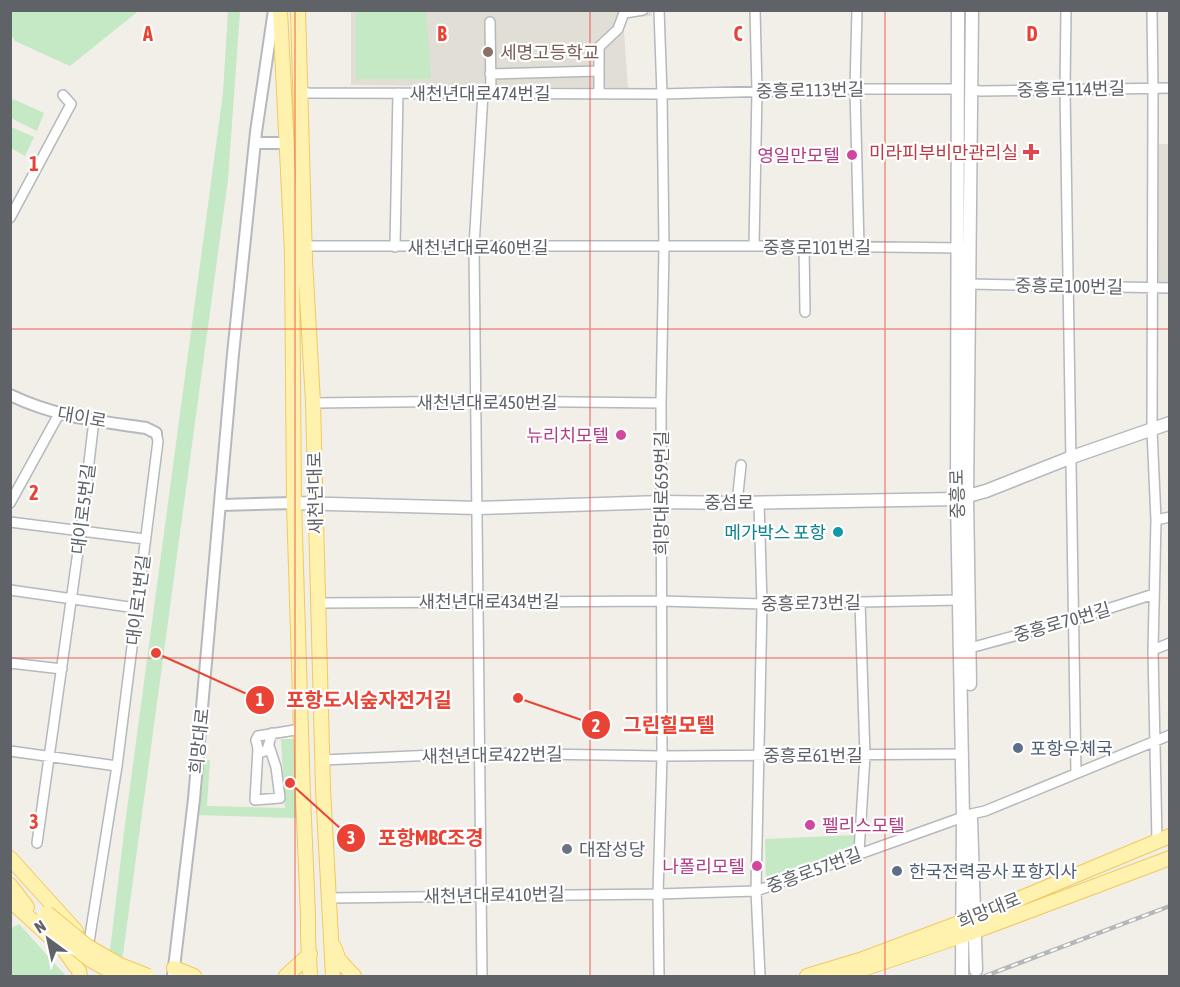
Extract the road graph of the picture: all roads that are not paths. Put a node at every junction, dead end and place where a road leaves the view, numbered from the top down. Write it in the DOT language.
graph roads {
  1 [pos="274,10"];
  2 [pos="280,10"];
  3 [pos="298,10"];
  4 [pos="643,10"];
  5 [pos="659,10"];
  6 [pos="755,10"];
  7 [pos="857,10"];
  8 [pos="958,10"];
  9 [pos="972,10"];
  10 [pos="1066,10"];
  11 [pos="1152,10"];
  12 [pos="625,12"];
  13 [pos="490,22"];
  14 [pos="599,71"];
  15 [pos="490,74"];
  16 [pos="1153,88"];
  17 [pos="1170,88"];
  18 [pos="855,89"];
  19 [pos="957,89"];
  20 [pos="299,90"];
  21 [pos="972,90"];
  22 [pos="1065,90"];
  23 [pos="757,91"];
  24 [pos="487,92"];
  25 [pos="398,93"];
  26 [pos="599,93"];
  27 [pos="662,93"];
  28 [pos="63,95"];
  29 [pos="256,143"];
  30 [pos="286,143"];
  31 [pos="10,218"];
  32 [pos="299,246"];
  33 [pos="754,246"];
  34 [pos="804,246"];
  35 [pos="859,246"];
  36 [pos="395,247"];
  37 [pos="474,247"];
  38 [pos="664,247"];
  39 [pos="964,249"];
  40 [pos="969,284"];
  41 [pos="1070,287"];
  42 [pos="1151,287"];
  43 [pos="1170,288"];
  44 [pos="805,312"];
  45 [pos="10,395"];
  46 [pos="476,401"];
  47 [pos="313,403"];
  48 [pos="661,403"];
  49 [pos="59,414"];
  50 [pos="94,420"];
  51 [pos="1170,423"];
  52 [pos="1152,430"];
  53 [pos="156,433"];
  54 [pos="1072,457"];
  55 [pos="741,465"];
  56 [pos="962,498"];
  57 [pos="662,502"];
  58 [pos="759,502"];
  59 [pos="10,503"];
  60 [pos="294,503"];
  61 [pos="315,503"];
  62 [pos="737,503"];
  63 [pos="221,505"];
  64 [pos="477,508"];
  65 [pos="1170,517"];
  66 [pos="1156,520"];
  67 [pos="10,522"];
  68 [pos="81,530"];
  69 [pos="145,539"];
  70 [pos="10,590"];
  71 [pos="1154,594"];
  72 [pos="71,598"];
  73 [pos="960,600"];
  74 [pos="478,601"];
  75 [pos="661,601"];
  76 [pos="860,602"];
  77 [pos="318,603"];
  78 [pos="762,604"];
  79 [pos="136,608"];
  80 [pos="1073,620"];
  81 [pos="1170,644"];
  82 [pos="970,648"];
  83 [pos="1154,650"];
  84 [pos="10,663"];
  85 [pos="62,669"];
  86 [pos="301,729"];
  87 [pos="272,733"];
  88 [pos="1170,735"];
  89 [pos="1155,741"];
  90 [pos="269,746"];
  91 [pos="258,749"];
  92 [pos="10,751"];
  93 [pos="480,753"];
  94 [pos="758,754"];
  95 [pos="963,754"];
  96 [pos="663,756"];
  97 [pos="865,756"];
  98 [pos="49,757"];
  99 [pos="322,760"];
  100 [pos="117,766"];
  101 [pos="1076,773"];
  102 [pos="967,816"];
  103 [pos="1163,838"];
  104 [pos="37,843"];
  105 [pos="859,852"];
  106 [pos="10,858"];
  107 [pos="1170,858"];
  108 [pos="10,866"];
  109 [pos="10,885"];
  110 [pos="756,891"];
  111 [pos="658,894"];
  112 [pos="482,895"];
  113 [pos="329,898"];
  114 [pos="10,900"];
  115 [pos="15,910"];
  116 [pos="44,917"];
  117 [pos="968,926"];
  118 [pos="331,941"];
  119 [pos="87,942"];
  120 [pos="60,946"];
  121 [pos="310,954"];
  122 [pos="82,958"];
  123 [pos="976,970"];
  124 [pos="173,972"];
  125 [pos="80,976"];
  126 [pos="86,976"];
  127 [pos="119,976"];
  128 [pos="148,976"];
  129 [pos="194,976"];
  130 [pos="286,976"];
  131 [pos="310,976"];
  132 [pos="333,976"];
  133 [pos="354,976"];
  134 [pos="483,976"];
  135 [pos="659,976"];
  136 [pos="760,976"];
  137 [pos="807,976"];
  138 [pos="842,976"];
  139 [pos="962,976"];
  1 -- 29 [label="street"];
  2 -- 30 [label="main road, 새천년대로"];
  3 -- 20 [label="main road, 새천년대로"];
  4 -- 12 [label="street"];
  5 -- 27 [label="street, 희망대로659번길"];
  6 -- 23 [label="street"];
  7 -- 18 [label="street"];
  8 -- 19 [label="main road, 중흥로"];
  9 -- 21 [label="main road, 중흥로"];
  10 -- 22 [label="street"];
  11 -- 16 [label="street"];
  12 -- 14 [label="street"];
  13 -- 15 [label="street"];
  14 -- 15 [label="street"];
  14 -- 26 [label="street"];
  15 -- 24 [label="street"];
  16 -- 17 [label="street, 중흥로114번길"];
  16 -- 22 [label="street, 중흥로114번길"];
  16 -- 42 [label="street"];
  18 -- 19 [label="street, 중흥로113번길"];
  18 -- 23 [label="street, 중흥로113번길"];
  18 -- 35 [label="street"];
  19 -- 39 [label="main road, 중흥로"];
  20 -- 25 [label="street, 새천년대로474번길"];
  20 -- 32 [label="main road, 새천년대로"];
  21 -- 22 [label="street, 중흥로114번길"];
  21 -- 39 [label="main road, 중흥로"];
  22 -- 41 [label="street"];
  23 -- 27 [label="street, 중흥로113번길"];
  23 -- 33 [label="street"];
  24 -- 25 [label="street, 새천년대로474번길"];
  24 -- 26 [label="street, 새천년대로474번길"];
  24 -- 37 [label="street"];
  25 -- 36 [label="street"];
  26 -- 27 [label="street, 새천년대로474번길"];
  27 -- 38 [label="street, 희망대로659번길"];
  28 -- 31 [label="street"];
  29 -- 30 [label="street"];
  29 -- 63 [label="street"];
  30 -- 32 [label="main road, 새천년대로"];
  32 -- 36 [label="street, 새천년대로460번길"];
  32 -- 47 [label="main road, 새천년대로"];
  32 -- 60 [label="main road, 새천년대로"];
  33 -- 34 [label="street, 중흥로101번길"];
  33 -- 38 [label="street, 중흥로101번길"];
  34 -- 35 [label="street, 중흥로101번길"];
  34 -- 44 [label="street"];
  35 -- 39 [label="street, 중흥로101번길"];
  36 -- 37 [label="street, 새천년대로460번길"];
  37 -- 38 [label="street, 새천년대로460번길"];
  37 -- 46 [label="street"];
  38 -- 48 [label="street, 희망대로659번길"];
  39 -- 40 [label="main road, 중흥로"];
  39 -- 56 [label="main road, 중흥로"];
  40 -- 41 [label="street, 중흥로100번길"];
  40 -- 56 [label="main road, 중흥로"];
  41 -- 42 [label="street, 중흥로100번길"];
  41 -- 54 [label="street"];
  42 -- 43 [label="street, 중흥로100번길"];
  42 -- 52 [label="street"];
  45 -- 49 [label="street, 대이로"];
  46 -- 47 [label="street, 새천년대로450번길"];
  46 -- 48 [label="street, 새천년대로450번길"];
  46 -- 64 [label="street"];
  47 -- 61 [label="main road, 새천년대로"];
  48 -- 57 [label="street, 희망대로659번길"];
  49 -- 50 [label="street, 대이로"];
  49 -- 59 [label="street"];
  50 -- 53 [label="street, 대이로"];
  50 -- 68 [label="street, 대이로5번길"];
  51 -- 52 [label="main road, 중섬로"];
  52 -- 54 [label="main road, 중섬로"];
  52 -- 66 [label="street"];
  53 -- 69 [label="street, 대이로1번길"];
  54 -- 56 [label="main road, 중섬로"];
  54 -- 80 [label="street"];
  55 -- 62 [label="street"];
  56 -- 58 [label="main road, 중섬로"];
  56 -- 73 [label="main road, 중흥로"];
  56 -- 82 [label="main road, 중흥로"];
  57 -- 62 [label="main road, 중섬로"];
  57 -- 64 [label="main road, 중섬로"];
  57 -- 75 [label="street, 희망대로659번길"];
  58 -- 62 [label="main road, 중섬로"];
  58 -- 78 [label="street"];
  60 -- 61 [label="main road, 중섬로"];
  60 -- 63 [label="street, 새천년대로"];
  60 -- 86 [label="main road, 새천년대로"];
  61 -- 64 [label="main road, 중섬로"];
  61 -- 77 [label="main road, 새천년대로"];
  63 -- 124 [label="street, 희망대로"];
  64 -- 74 [label="street"];
  65 -- 66 [label="street"];
  66 -- 71 [label="street"];
  67 -- 68 [label="street"];
  68 -- 69 [label="street"];
  68 -- 72 [label="street, 대이로5번길"];
  69 -- 79 [label="street, 대이로1번길"];
  70 -- 72 [label="street"];
  71 -- 80 [label="street, 중흥로70번길"];
  71 -- 83 [label="street"];
  72 -- 79 [label="street"];
  72 -- 85 [label="street, 대이로5번길"];
  73 -- 76 [label="street, 중흥로73번길"];
  73 -- 95 [label="main road, 중흥로"];
  74 -- 75 [label="street, 새천년대로434번길"];
  74 -- 77 [label="street, 새천년대로434번길"];
  74 -- 93 [label="street"];
  75 -- 78 [label="street, 중흥로73번길"];
  75 -- 96 [label="street, 희망대로659번길"];
  76 -- 78 [label="street, 중흥로73번길"];
  76 -- 97 [label="street"];
  77 -- 99 [label="main road, 새천년대로"];
  78 -- 94 [label="street"];
  79 -- 100 [label="street, 대이로1번길"];
  80 -- 82 [label="street, 중흥로70번길"];
  80 -- 101 [label="street"];
  81 -- 83 [label="street"];
  82 -- 102 [label="main road, 중흥로"];
  83 -- 89 [label="street"];
  84 -- 85 [label="street"];
  85 -- 98 [label="street, 대이로5번길"];
  86 -- 87 [label="street"];
  86 -- 121 [label="main road, 새천년대로"];
  87 -- 90 [label="street"];
  87 -- 91 [label="street"];
  88 -- 89 [label="street, 중흥로57번길"];
  89 -- 101 [label="street, 중흥로57번길"];
  89 -- 103 [label="street"];
  90 -- 91 [label="street"];
  90 -- 91 [label="street"];
  92 -- 98 [label="street"];
  93 -- 96 [label="street, 새천년대로422번길"];
  93 -- 99 [label="street, 새천년대로422번길"];
  93 -- 112 [label="street"];
  94 -- 96 [label="street, 중흥로61번길"];
  94 -- 97 [label="street, 중흥로61번길"];
  94 -- 110 [label="street"];
  95 -- 97 [label="street, 중흥로61번길"];
  95 -- 102 [label="main road, 중흥로"];
  96 -- 111 [label="street, 희망대로659번길"];
  97 -- 105 [label="street"];
  98 -- 100 [label="street"];
  98 -- 104 [label="street, 대이로5번길"];
  99 -- 113 [label="main road, 새천년대로"];
  100 -- 119 [label="street, 대이로1번길"];
  101 -- 102 [label="street, 중흥로57번길"];
  102 -- 105 [label="street, 중흥로57번길"];
  102 -- 117 [label="main road, 중흥로"];
  103 -- 117 [label="main road, 희망대로"];
  105 -- 110 [label="street, 중흥로57번길"];
  106 -- 119 [label="main road"];
  107 -- 117 [label="main road, 희망대로"];
  108 -- 116 [label="main road"];
  109 -- 116 [label="main road"];
  110 -- 111 [label="street, 중흥로57번길"];
  110 -- 136 [label="street"];
  111 -- 112 [label="street, 새천년대로410번길"];
  111 -- 135 [label="street, 희망대로659번길"];
  112 -- 113 [label="street, 새천년대로410번길"];
  112 -- 134 [label="street"];
  113 -- 118 [label="main road, 새천년대로"];
  114 -- 115 [label="main road"];
  115 -- 120 [label="main road"];
  116 -- 127 [label="main road, bridge"];
  116 -- 128 [label="main road, bridge"];
  117 -- 123 [label="main road, 중흥로"];
  117 -- 137 [label="main road, 희망대로"];
  117 -- 138 [label="main road, 희망대로"];
  117 -- 139 [label="main road, 중흥로"];
  118 -- 132 [label="main road, 새천년대로"];
  118 -- 133 [label="main road"];
  119 -- 122 [label="main road"];
  119 -- 122 [label="main road"];
  120 -- 122 [label="main road"];
  120 -- 125 [label="main road"];
  121 -- 130 [label="main road"];
  121 -- 131 [label="main road, 새천년대로"];
  122 -- 126 [label="street"];
  124 -- 129 [label="main road"];
}
